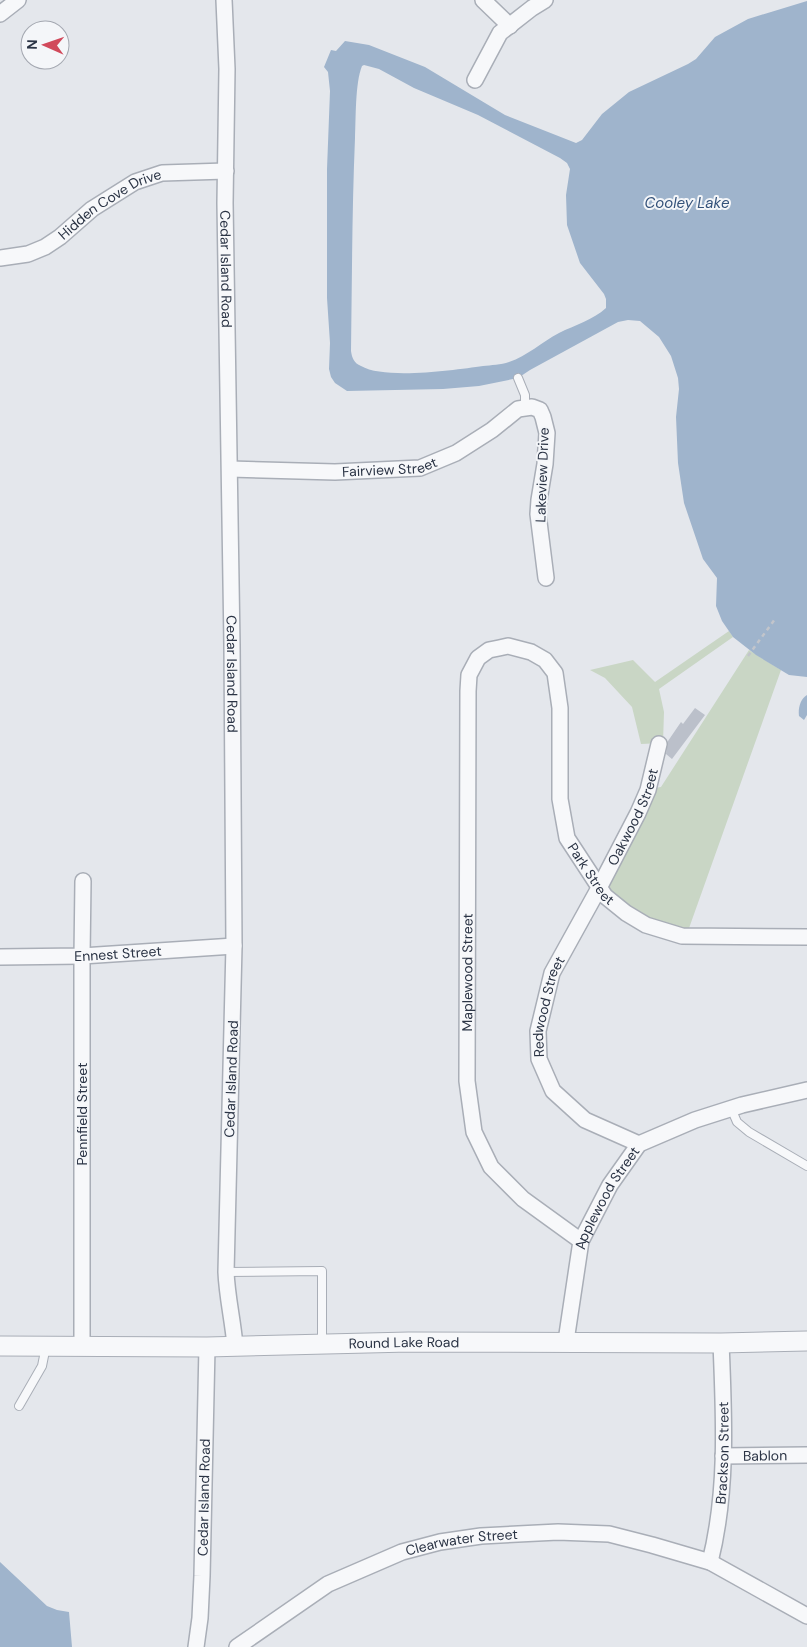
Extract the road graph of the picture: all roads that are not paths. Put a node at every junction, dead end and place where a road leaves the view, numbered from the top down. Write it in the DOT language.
graph roads {
  1 [pos="18,0"];
  2 [pos="224,0"];
  3 [pos="483,0"];
  4 [pos="545,0"];
  5 [pos="0,14"];
  6 [pos="510,26"];
  7 [pos="475,80"];
  8 [pos="226,171"];
  9 [pos="0,258"];
  10 [pos="518,378"];
  11 [pos="529,407"];
  12 [pos="230,469"];
  13 [pos="546,578"];
  14 [pos="478,658"];
  15 [pos="659,744"];
  16 [pos="83,881"];
  17 [pos="600,888"];
  18 [pos="807,937"];
  19 [pos="234,946"];
  20 [pos="82,956"];
  21 [pos="0,957"];
  22 [pos="807,1090"];
  23 [pos="731,1108"];
  24 [pos="638,1144"];
  25 [pos="807,1166"];
  26 [pos="581,1241"];
  27 [pos="226,1272"];
  28 [pos="566,1341"];
  29 [pos="807,1341"];
  30 [pos="721,1343"];
  31 [pos="322,1344"];
  32 [pos="0,1346"];
  33 [pos="46,1346"];
  34 [pos="235,1346"];
  35 [pos="82,1347"];
  36 [pos="207,1347"];
  37 [pos="19,1406"];
  38 [pos="807,1455"];
  39 [pos="723,1456"];
  40 [pos="710,1562"];
  41 [pos="807,1616"];
  42 [pos="196,1647"];
  43 [pos="237,1647"];
  1 -- 5 [label="street"];
  2 -- 8 [label="street, Cedar Island Road"];
  3 -- 6 [label="street"];
  4 -- 6 [label="street"];
  6 -- 7 [label="street"];
  8 -- 9 [label="street, Hidden Cove Drive"];
  8 -- 12 [label="street, Cedar Island Road"];
  10 -- 11 [label="lane"];
  11 -- 12 [label="street, Fairview Street"];
  11 -- 13 [label="street, Lakeview Drive"];
  12 -- 19 [label="street, Cedar Island Road"];
  14 -- 17 [label="street, Park Street"];
  14 -- 26 [label="street, Maplewood Street"];
  15 -- 17 [label="street, Oakwood Street"];
  16 -- 20 [label="street, Pennfield Street"];
  17 -- 18 [label="street, Park Street"];
  17 -- 24 [label="street, Redwood Street"];
  19 -- 20 [label="street, Ennest Street"];
  19 -- 27 [label="street, Cedar Island Road"];
  20 -- 21 [label="street, Ennest Street"];
  20 -- 35 [label="street, Pennfield Street"];
  22 -- 23 [label="street, Applewood Street"];
  23 -- 24 [label="street, Applewood Street"];
  23 -- 25 [label="lane"];
  24 -- 26 [label="street, Applewood Street"];
  26 -- 28 [label="street, Applewood Street"];
  27 -- 31 [label="lane"];
  27 -- 34 [label="street, Cedar Island Road"];
  28 -- 30 [label="street, Round Lake Road"];
  28 -- 31 [label="street, Round Lake Road"];
  29 -- 30 [label="street, Round Lake Road"];
  30 -- 39 [label="street, Brackson Street"];
  31 -- 34 [label="street, Round Lake Road"];
  32 -- 33 [label="street, Round Lake Road"];
  33 -- 35 [label="street, Round Lake Road"];
  33 -- 37 [label="lane"];
  34 -- 36 [label="street, Round Lake Road"];
  35 -- 36 [label="street, Round Lake Road"];
  36 -- 42 [label="street, Cedar Island Road"];
  38 -- 39 [label="street, Bablon"];
  39 -- 40 [label="street, Brackson Street"];
  40 -- 41 [label="street, Clearwater Street"];
  40 -- 43 [label="street, Clearwater Street"];
}
